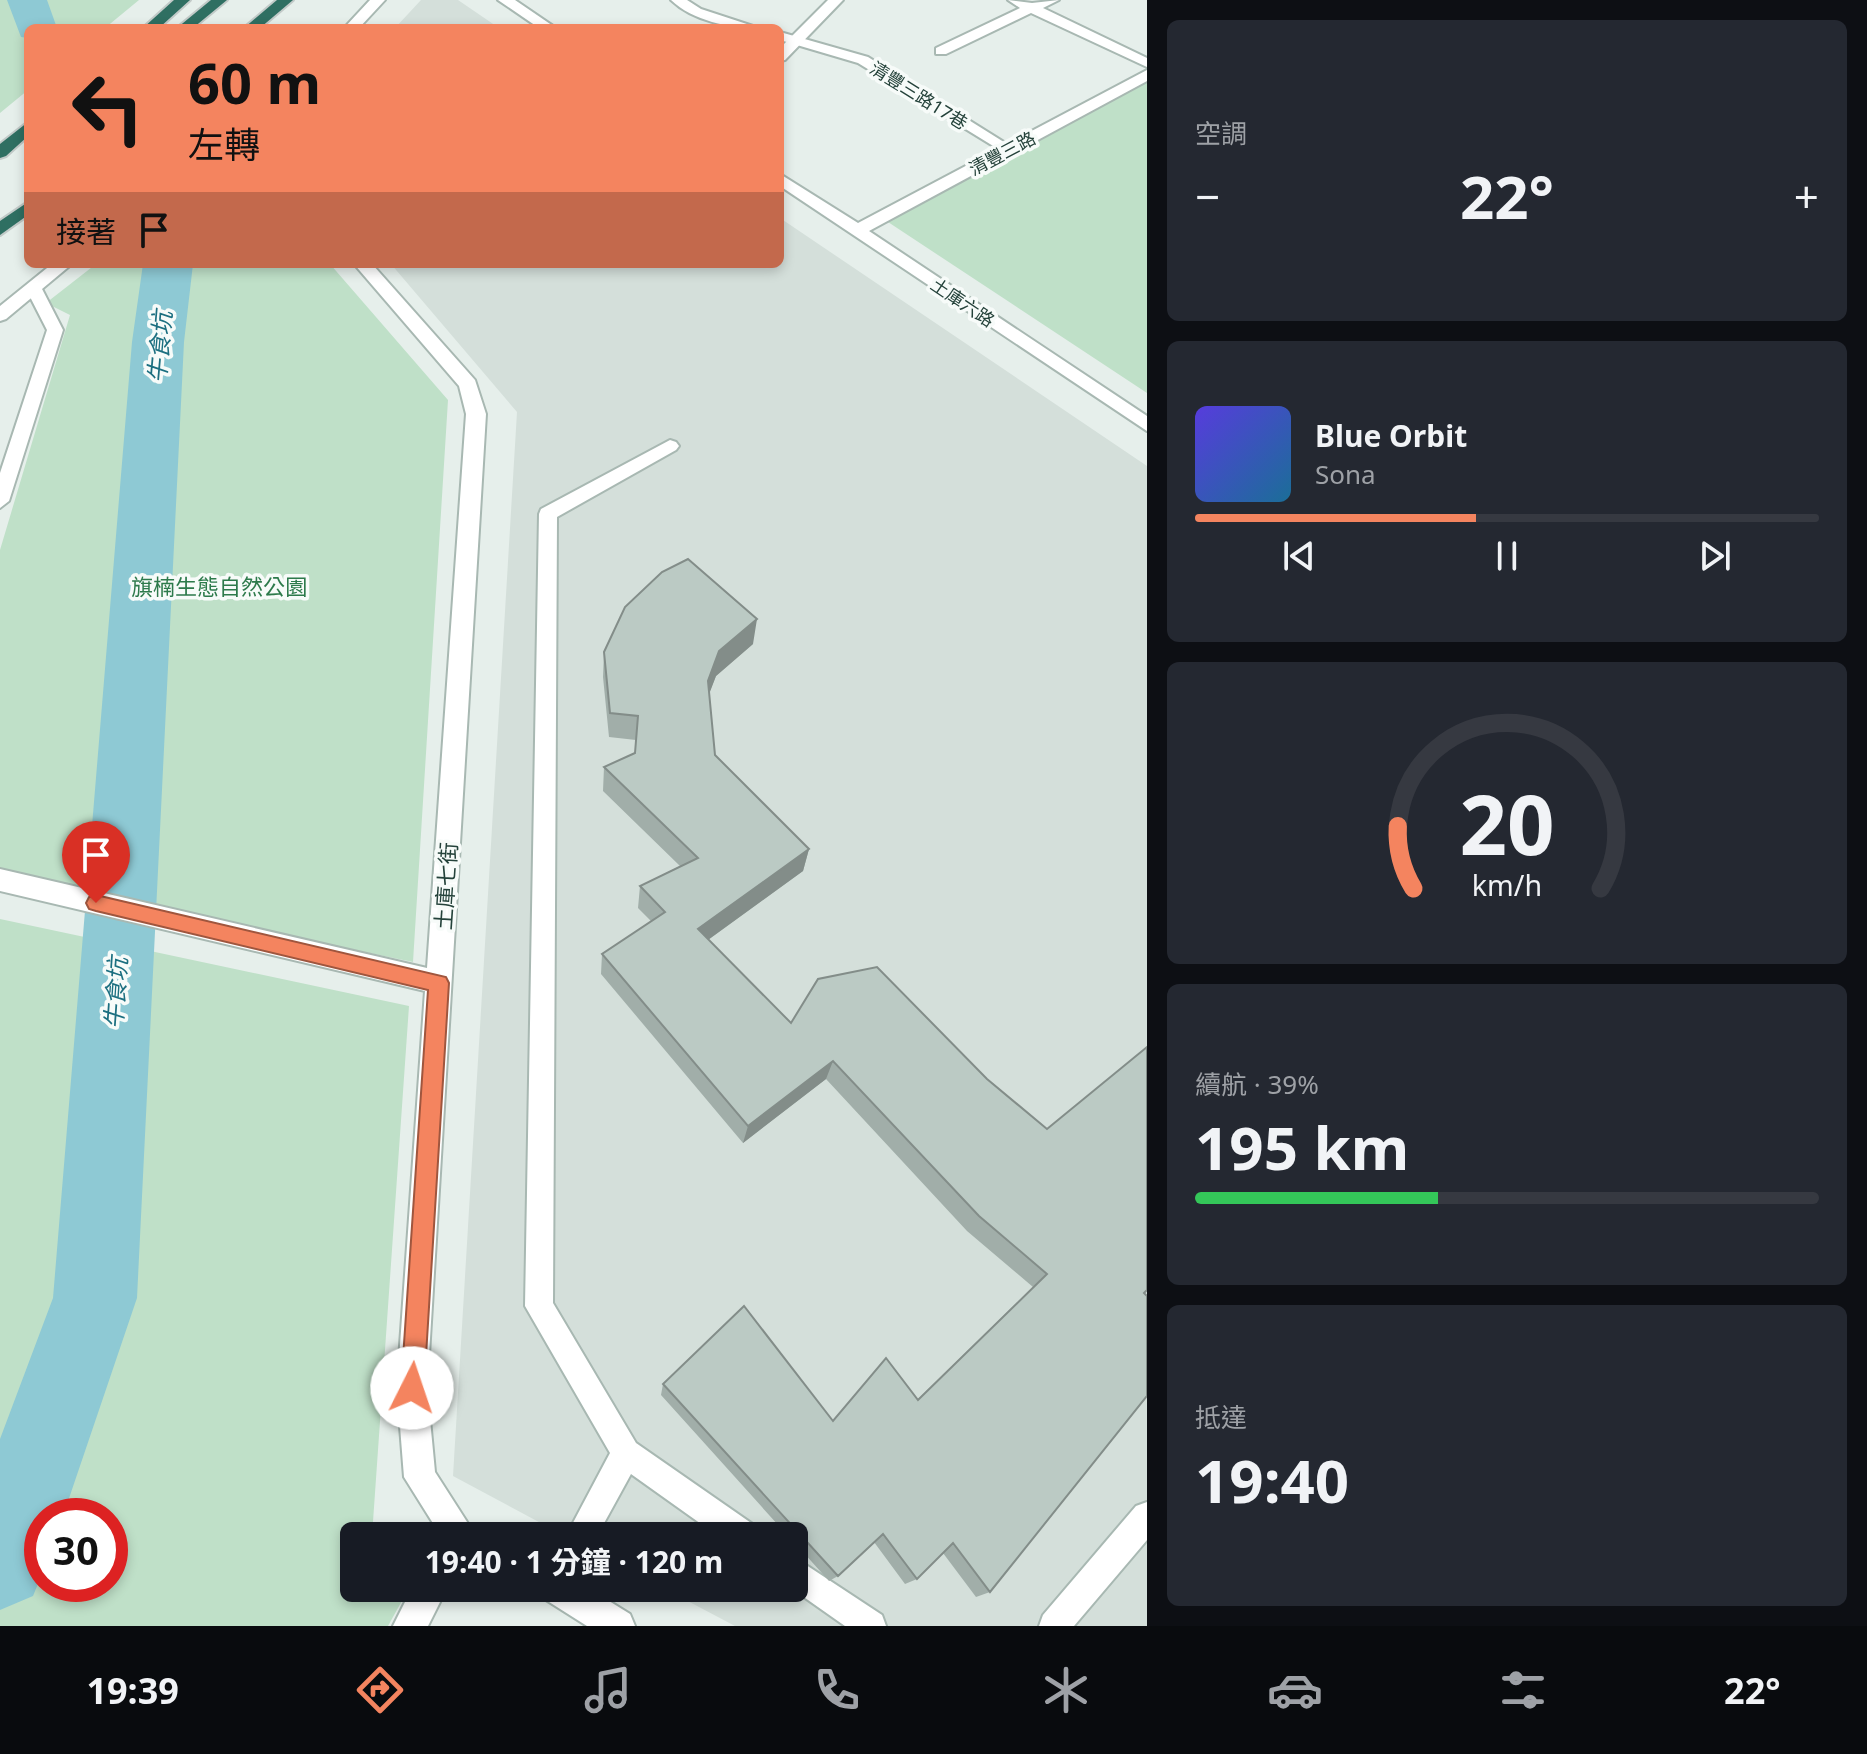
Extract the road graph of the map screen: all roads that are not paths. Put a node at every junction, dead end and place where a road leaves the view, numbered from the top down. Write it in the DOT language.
graph roads {
  1 [pos="183,0"];
  2 [pos="220,0"];
  3 [pos="286,0"];
  4 [pos="378,0"];
  5 [pos="505,0"];
  6 [pos="678,0"];
  7 [pos="836,0"];
  8 [pos="1015,0"];
  9 [pos="1052,0"];
  10 [pos="1032,8"];
  11 [pos="155,24"];
  12 [pos="189,24"];
  13 [pos="256,24"];
  14 [pos="355,24"];
  15 [pos="543,24"];
  16 [pos="738,24"];
  17 [pos="784,37"];
  18 [pos="796,41"];
  19 [pos="941,51"];
  20 [pos="784,53"];
  21 [pos="1147,63"];
  22 [pos="1147,75"];
  23 [pos="24,136"];
  24 [pos="24,137"];
  25 [pos="1008,149"];
  26 [pos="0,153"];
  27 [pos="0,161"];
  28 [pos="784,182"];
  29 [pos="24,210"];
  30 [pos="0,230"];
  31 [pos="856,231"];
  32 [pos="58,268"];
  33 [pos="366,268"];
  34 [pos="33,287"];
  35 [pos="0,315"];
  36 [pos="1147,425"];
  37 [pos="670,446"];
  38 [pos="0,501"];
  39 [pos="7,882"];
  40 [pos="439,983"];
  41 [pos="626,1453"];
  42 [pos="1147,1517"];
  43 [pos="450,1522"];
  44 [pos="589,1522"];
  45 [pos="723,1522"];
  46 [pos="808,1582"];
  47 [pos="423,1602"];
  48 [pos="580,1602"];
  49 [pos="410,1626"];
  50 [pos="618,1626"];
  51 [pos="871,1626"];
  52 [pos="1054,1626"];
  1 -- 11 [label="highway"];
  2 -- 12 [label="highway"];
  3 -- 13 [label="highway"];
  4 -- 14 [label="street"];
  5 -- 15 [label="street"];
  6 -- 16 [label="lane"];
  7 -- 18 [label="street"];
  8 -- 10 [label="lane"];
  9 -- 10 [label="lane"];
  10 -- 19 [label="lane"];
  10 -- 21 [label="lane"];
  17 -- 18 [label="lane, 清豐三路17巷"];
  18 -- 20 [label="street"];
  18 -- 25 [label="lane, 清豐三路17巷"];
  22 -- 25 [label="street, 清豐三路"];
  23 -- 26 [label="highway"];
  24 -- 27 [label="highway"];
  25 -- 31 [label="street, 清豐三路"];
  28 -- 31 [label="street, 土庫六路"];
  29 -- 30 [label="highway"];
  31 -- 36 [label="street, 土庫六路"];
  32 -- 34 [label="street"];
  33 -- 40 [label="street, 土庫七街"];
  34 -- 35 [label="street"];
  34 -- 38 [label="lane"];
  37 -- 41 [label="lane"];
  39 -- 40 [label="street"];
  40 -- 43 [label="street, 土庫七街"];
  41 -- 44 [label="lane"];
  41 -- 45 [label="lane"];
  42 -- 52 [label="lane"];
  46 -- 51 [label="lane"];
  47 -- 49 [label="street"];
  48 -- 50 [label="street"];
}
